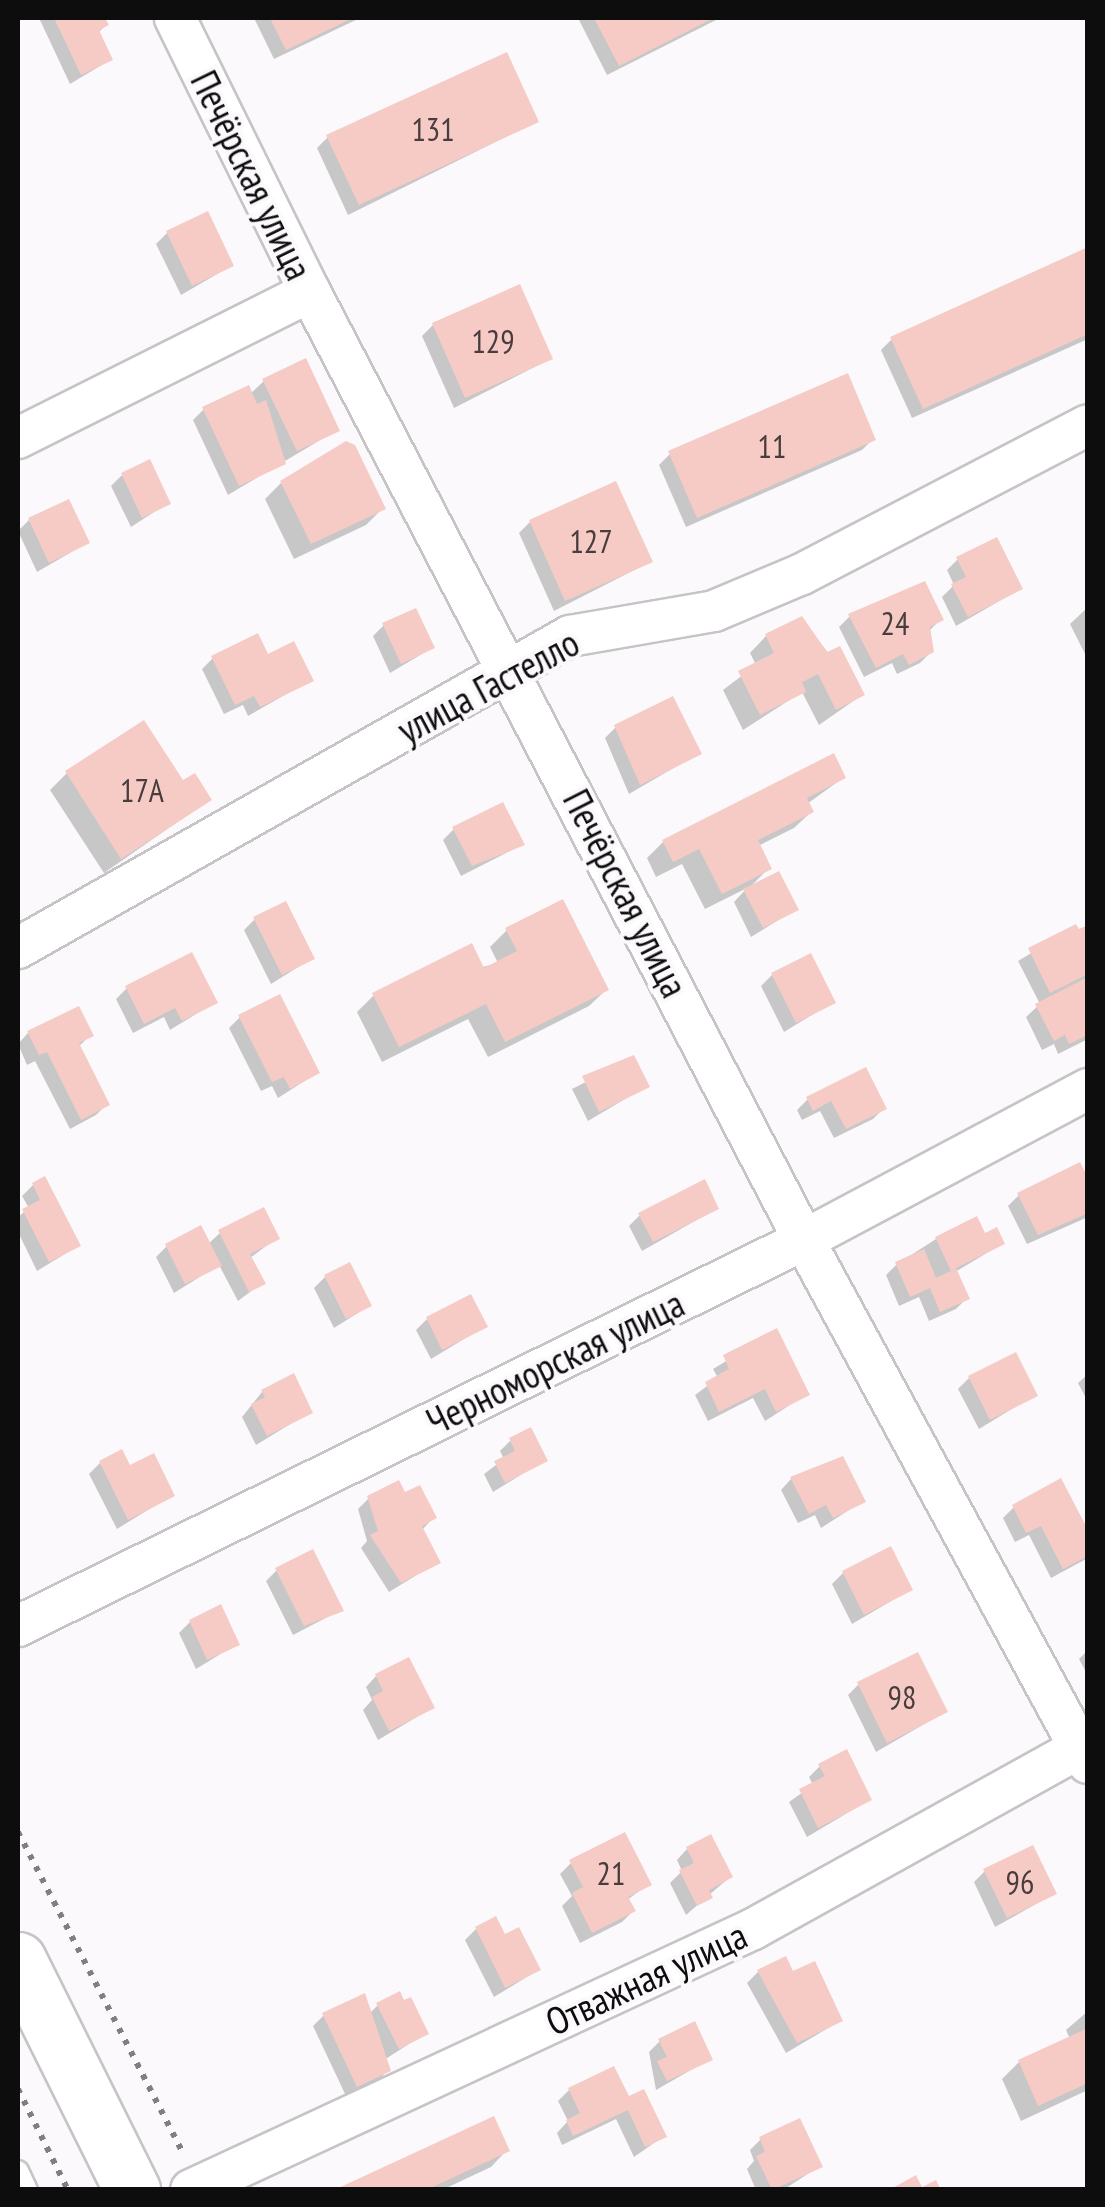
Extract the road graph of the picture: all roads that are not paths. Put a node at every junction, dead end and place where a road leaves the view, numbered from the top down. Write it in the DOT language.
graph roads {
  1 [pos="175,18"];
  2 [pos="310,292"];
  3 [pos="1088,426"];
  4 [pos="18,438"];
  5 [pos="512,670"];
  6 [pos="18,948"];
  7 [pos="1088,1089"];
  8 [pos="804,1240"];
  9 [pos="18,1626"];
  10 [pos="1085,1751"];
  11 [pos="18,1960"];
  12 [pos="18,2171"];
  13 [pos="195,2187"];
  14 [pos="27,2190"];
  15 [pos="132,2190"];
  1 -- 2 [label="street, Печёрская улица"];
  2 -- 4 [label="street"];
  2 -- 5 [label="street, Печёрская улица"];
  3 -- 5 [label="street, улица Гастелло"];
  5 -- 6 [label="street, улица Гастелло"];
  5 -- 8 [label="street, Печёрская улица"];
  7 -- 8 [label="street, Черноморская улица"];
  8 -- 9 [label="street, Черноморская улица"];
  8 -- 10 [label="street, Печёрская улица"];
  10 -- 13 [label="street, Отважная улица"];
  11 -- 15 [label="main road"];
  12 -- 14 [label="lane"];
}
